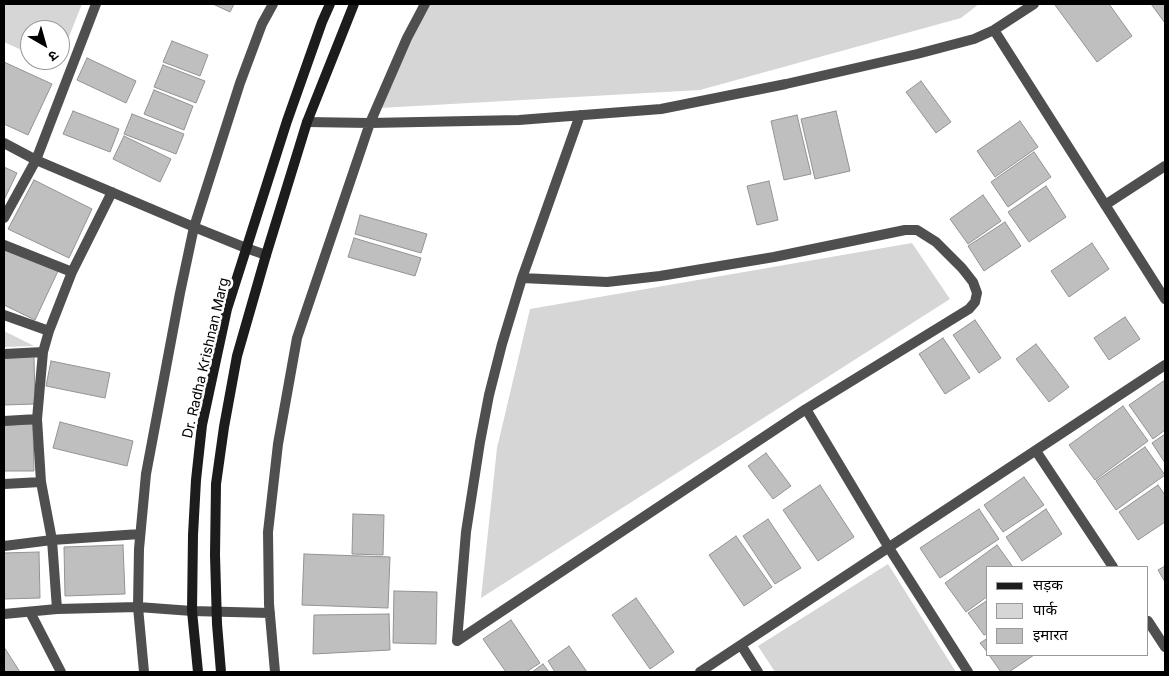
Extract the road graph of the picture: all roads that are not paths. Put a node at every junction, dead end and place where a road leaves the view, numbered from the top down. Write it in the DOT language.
graph roads {
  1 [pos="96,4"];
  2 [pos="273,4"];
  3 [pos="330,4"];
  4 [pos="354,4"];
  5 [pos="425,4"];
  6 [pos="1034,4"];
  7 [pos="994,30"];
  8 [pos="580,115"];
  9 [pos="307,122"];
  10 [pos="370,123"];
  11 [pos="4,143"];
  12 [pos="36,160"];
  13 [pos="1165,166"];
  14 [pos="112,192"];
  15 [pos="1105,205"];
  16 [pos="4,218"];
  17 [pos="194,227"];
  18 [pos="4,245"];
  19 [pos="246,248"];
  20 [pos="266,255"];
  21 [pos="72,272"];
  22 [pos="522,278"];
  23 [pos="1165,299"];
  24 [pos="4,315"];
  25 [pos="49,331"];
  26 [pos="43,352"];
  27 [pos="4,354"];
  28 [pos="1165,365"];
  29 [pos="806,409"];
  30 [pos="37,418"];
  31 [pos="4,420"];
  32 [pos="1036,450"];
  33 [pos="41,482"];
  34 [pos="4,484"];
  35 [pos="140,534"];
  36 [pos="52,540"];
  37 [pos="4,546"];
  38 [pos="889,548"];
  39 [pos="1112,566"];
  40 [pos="138,607"];
  41 [pos="57,609"];
  42 [pos="192,611"];
  43 [pos="216,611"];
  44 [pos="30,612"];
  45 [pos="270,613"];
  46 [pos="4,614"];
  47 [pos="1149,623"];
  48 [pos="741,645"];
  49 [pos="1165,647"];
  50 [pos="61,672"];
  51 [pos="144,672"];
  52 [pos="198,672"];
  53 [pos="221,672"];
  54 [pos="275,672"];
  55 [pos="700,672"];
  56 [pos="758,672"];
  57 [pos="968,672"];
  1 -- 12 [label="street"];
  2 -- 17 [label="street"];
  3 -- 19 [label="street, Dr. Radha Krishnan Marg"];
  4 -- 9 [label="street"];
  5 -- 10 [label="street"];
  6 -- 7 [label="street"];
  7 -- 8 [label="street"];
  7 -- 15 [label="street"];
  8 -- 10 [label="street"];
  8 -- 22 [label="street"];
  9 -- 10 [label="street"];
  9 -- 20 [label="street"];
  10 -- 45 [label="street"];
  11 -- 12 [label="street"];
  12 -- 14 [label="street"];
  12 -- 16 [label="street"];
  13 -- 15 [label="street"];
  14 -- 17 [label="street"];
  14 -- 21 [label="street"];
  15 -- 23 [label="street"];
  17 -- 19 [label="street"];
  17 -- 35 [label="street"];
  18 -- 21 [label="street"];
  19 -- 20 [label="street"];
  19 -- 42 [label="street, Dr. Radha Krishnan Marg"];
  20 -- 43 [label="street"];
  21 -- 25 [label="street"];
  22 -- 29 [label="street"];
  22 -- 29 [label="street"];
  24 -- 25 [label="street"];
  25 -- 26 [label="street"];
  26 -- 27 [label="street"];
  26 -- 30 [label="street"];
  28 -- 32 [label="street"];
  29 -- 38 [label="street"];
  30 -- 31 [label="street"];
  30 -- 33 [label="street"];
  32 -- 38 [label="street"];
  32 -- 39 [label="street"];
  33 -- 34 [label="street"];
  33 -- 36 [label="street"];
  35 -- 36 [label="street"];
  35 -- 40 [label="street"];
  36 -- 37 [label="street"];
  36 -- 41 [label="street"];
  38 -- 48 [label="street"];
  38 -- 57 [label="street"];
  40 -- 41 [label="street"];
  40 -- 42 [label="street"];
  40 -- 51 [label="street"];
  41 -- 44 [label="street"];
  42 -- 43 [label="street"];
  42 -- 52 [label="street, Dr. Radha Krishnan Marg"];
  43 -- 45 [label="street"];
  43 -- 53 [label="street"];
  44 -- 46 [label="street"];
  44 -- 50 [label="street"];
  45 -- 54 [label="street"];
  47 -- 49 [label="street"];
  48 -- 55 [label="street"];
  48 -- 56 [label="street"];
}
